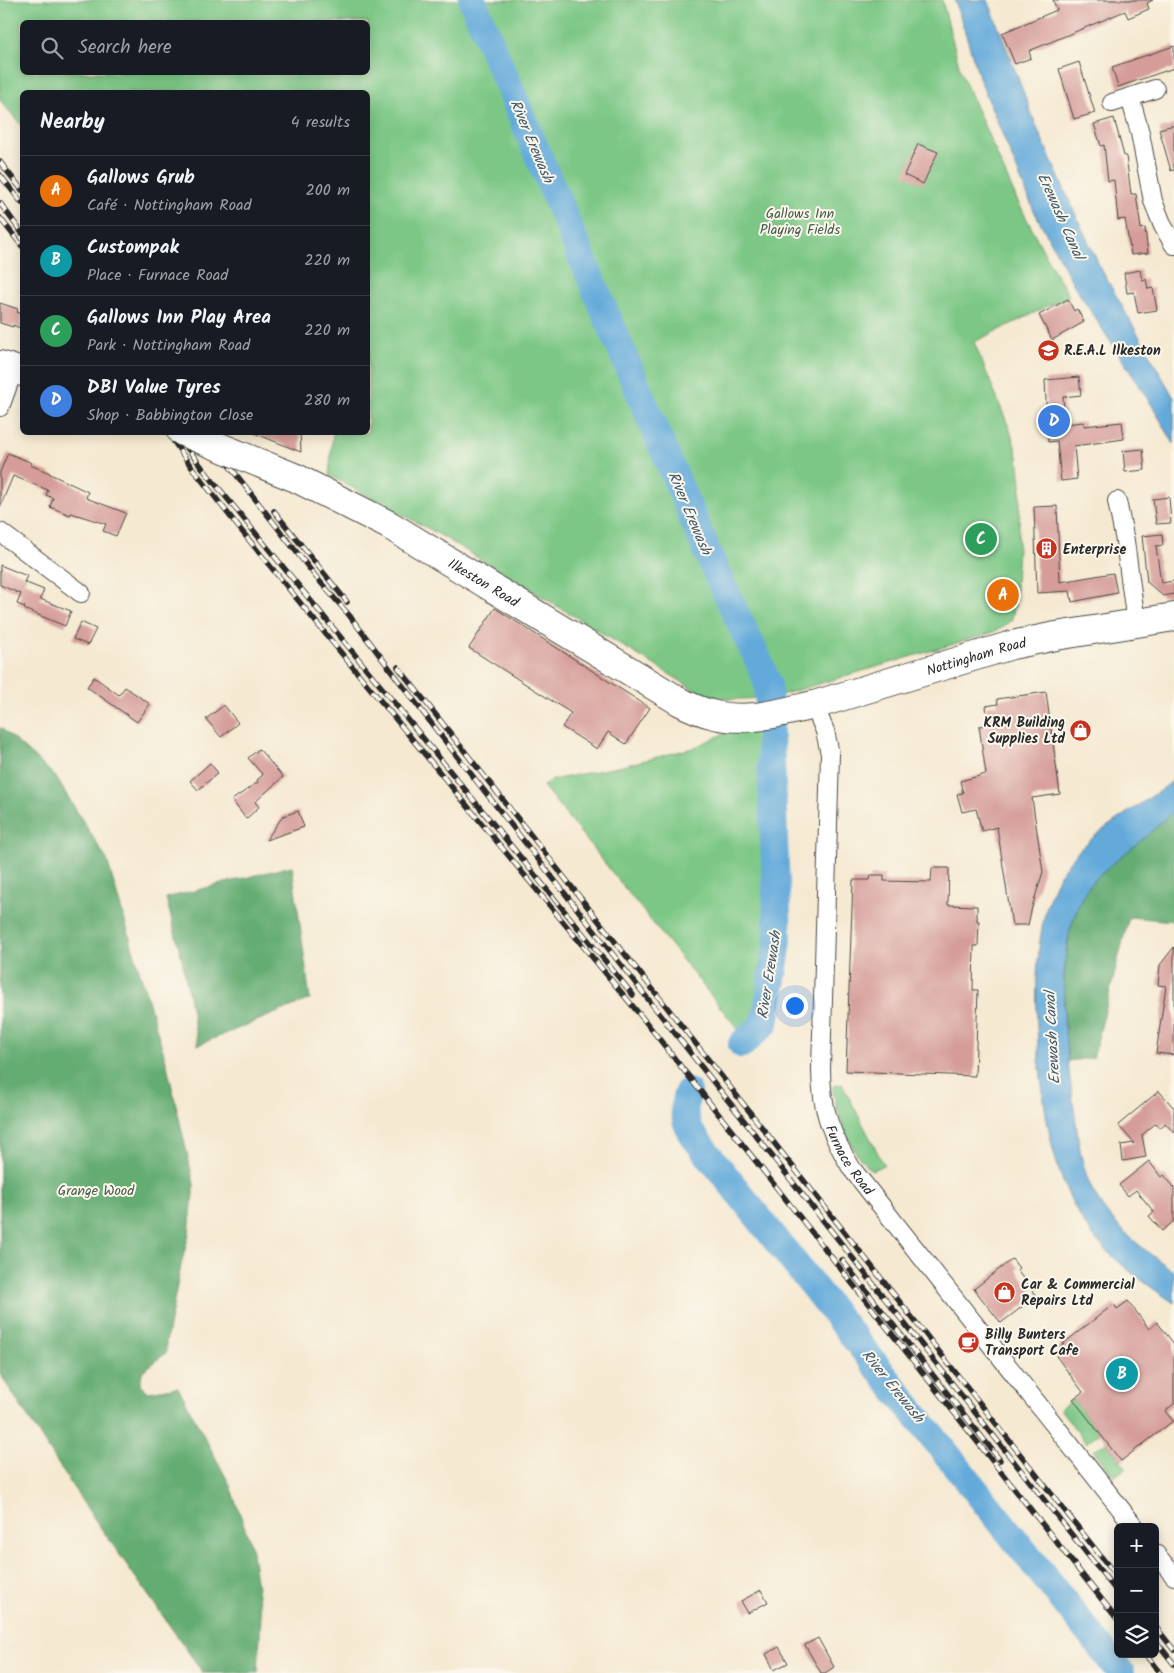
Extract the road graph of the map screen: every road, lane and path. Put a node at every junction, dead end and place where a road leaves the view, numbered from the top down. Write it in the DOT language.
graph roads {
  1 [pos="1155,90"];
  2 [pos="1130,97"];
  3 [pos="1112,103"];
  4 [pos="1174,245"];
  5 [pos="12,369"];
  6 [pos="0,407"];
  7 [pos="190,435"];
  8 [pos="1124,510"];
  9 [pos="0,532"];
  10 [pos="80,593"];
  11 [pos="1174,617"];
  12 [pos="1136,623"];
  13 [pos="814,705"];
  14 [pos="783,712"];
  15 [pos="1132,1523"];
  16 [pos="1159,1557"];
  17 [pos="1174,1576"];
  1 -- 2 [label="street"];
  2 -- 3 [label="street"];
  2 -- 4 [label="street"];
  5 -- 6 [label="street"];
  7 -- 14 [label="main road, Ilkeston Road, bridge"];
  8 -- 12 [label="street"];
  9 -- 10 [label="street"];
  11 -- 12 [label="main road, Nottingham Road"];
  12 -- 13 [label="main road, Nottingham Road"];
  13 -- 14 [label="main road, Nottingham Road"];
  13 -- 15 [label="street, Furnace Road"];
  16 -- 17 [label="street"];
}
